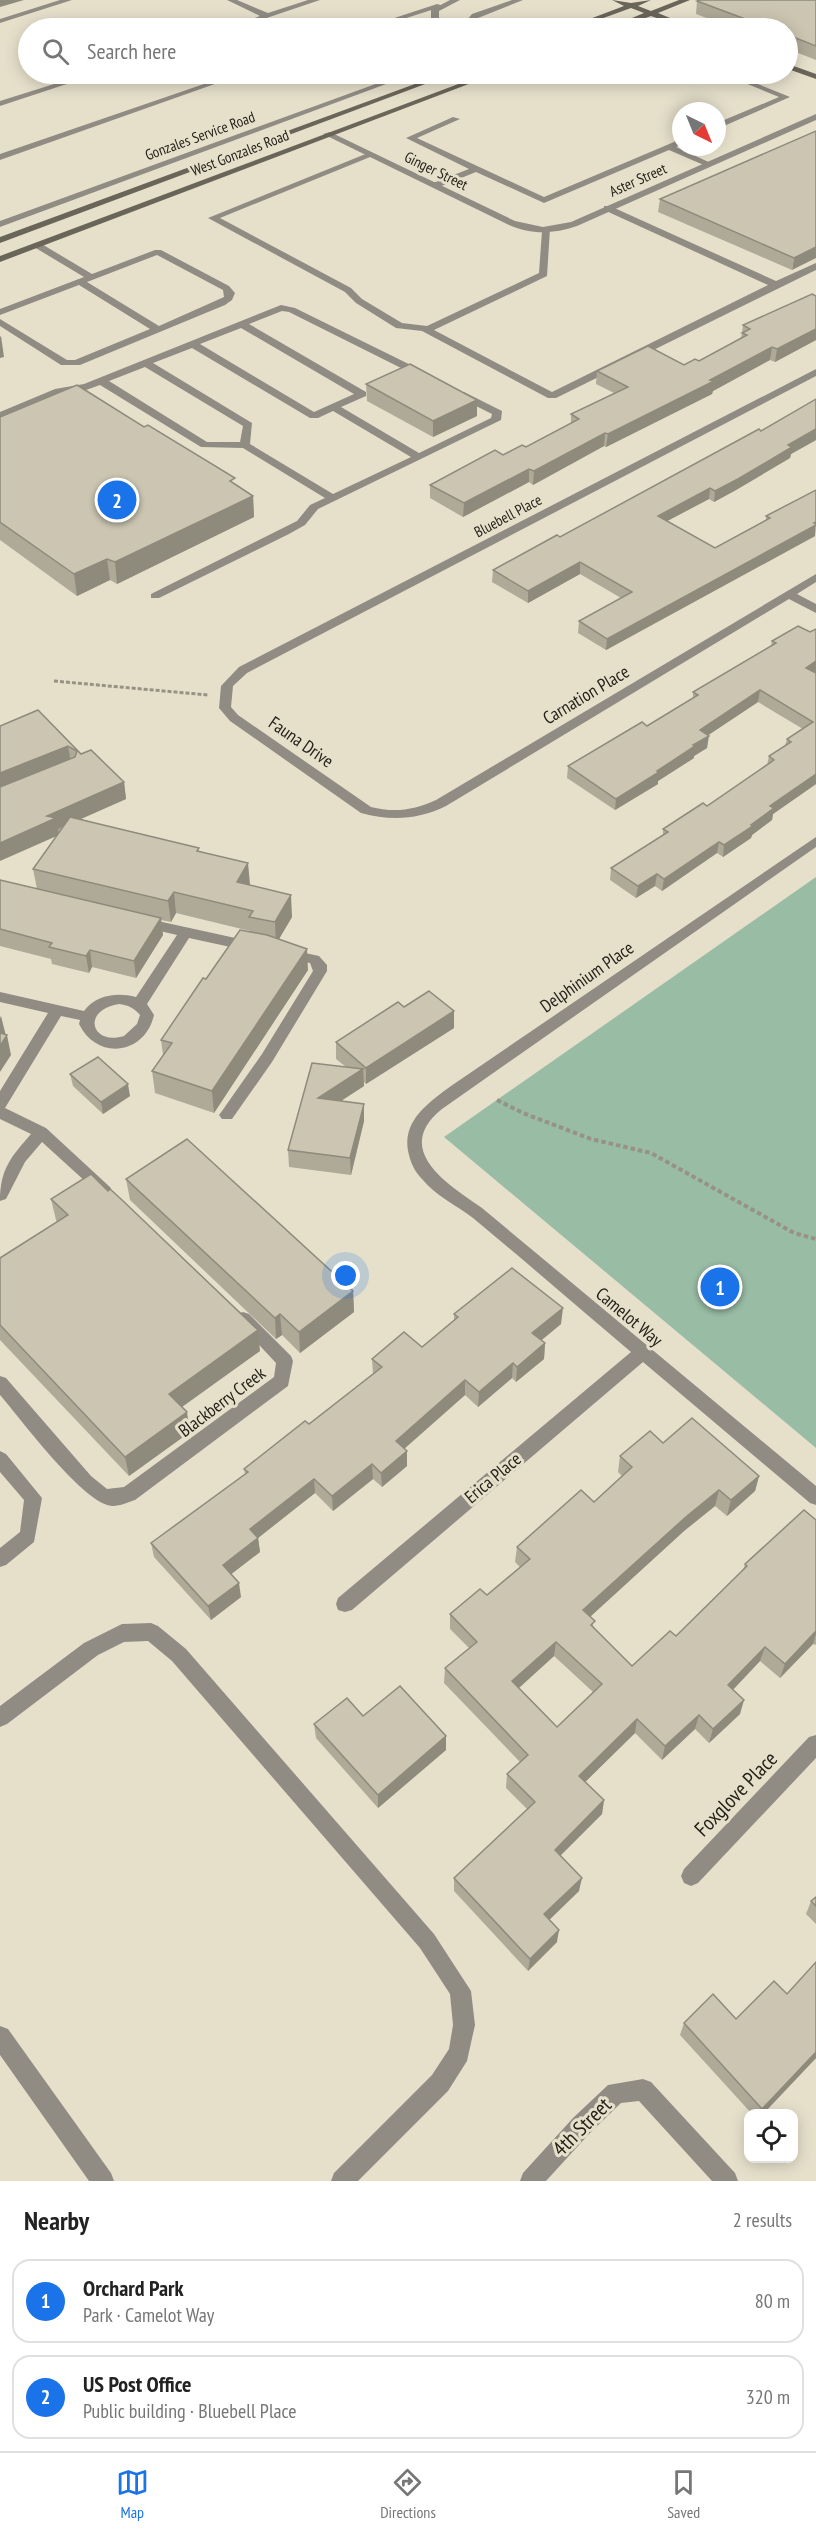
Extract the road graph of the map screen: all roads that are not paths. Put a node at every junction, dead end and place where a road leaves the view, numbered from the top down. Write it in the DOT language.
graph roads {
  1 [pos="68,0"];
  2 [pos="231,0"];
  3 [pos="316,0"];
  4 [pos="456,0"];
  5 [pos="519,0"];
  6 [pos="616,0"];
  7 [pos="647,0"];
  8 [pos="686,0"];
  9 [pos="506,2"];
  10 [pos="440,6"];
  11 [pos="631,6"];
  12 [pos="651,13"];
  13 [pos="267,16"];
  14 [pos="261,18"];
  15 [pos="401,18"];
  16 [pos="434,18"];
  17 [pos="473,18"];
  18 [pos="598,18"];
  19 [pos="638,18"];
  20 [pos="664,18"];
  21 [pos="0,21"];
  22 [pos="798,70"];
  23 [pos="816,77"];
  24 [pos="62,84"];
  25 [pos="210,84"];
  26 [pos="382,84"];
  27 [pos="421,84"];
  28 [pos="464,84"];
  29 [pos="753,84"];
  30 [pos="0,104"];
  31 [pos="816,117"];
  32 [pos="456,119"];
  33 [pos="726,122"];
  34 [pos="327,134"];
  35 [pos="672,146"];
  36 [pos="669,147"];
  37 [pos="371,155"];
  38 [pos="0,157"];
  39 [pos="709,164"];
  40 [pos="477,169"];
  41 [pos="436,185"];
  42 [pos="608,208"];
  43 [pos="0,224"];
  44 [pos="535,230"];
  45 [pos="548,231"];
  46 [pos="0,240"];
  47 [pos="37,245"];
  48 [pos="0,259"];
  49 [pos="816,266"];
  50 [pos="91,277"];
  51 [pos="79,281"];
  52 [pos="776,285"];
  53 [pos="0,312"];
  54 [pos="0,322"];
  55 [pos="241,324"];
  56 [pos="427,329"];
  57 [pos="159,330"];
  58 [pos="193,344"];
  59 [pos="146,363"];
  60 [pos="816,372"];
  61 [pos="101,381"];
  62 [pos="333,407"];
  63 [pos="0,416"];
  64 [pos="245,445"];
  65 [pos="418,457"];
  66 [pos="333,498"];
  67 [pos="816,577"];
  68 [pos="789,594"];
  69 [pos="154,596"];
  70 [pos="816,609"];
  71 [pos="223,696"];
  72 [pos="366,810"];
  73 [pos="816,841"];
  74 [pos="127,919"];
  75 [pos="185,933"];
  76 [pos="0,996"];
  77 [pos="139,1004"];
  78 [pos="57,1010"];
  79 [pos="87,1017"];
  80 [pos="0,1104"];
  81 [pos="0,1112"];
  82 [pos="227,1115"];
  83 [pos="41,1132"];
  84 [pos="419,1165"];
  85 [pos="0,1195"];
  86 [pos="115,1199"];
  87 [pos="227,1304"];
  88 [pos="641,1353"];
  89 [pos="0,1383"];
  90 [pos="0,1459"];
  91 [pos="816,1497"];
  92 [pos="0,1559"];
  93 [pos="345,1604"];
  94 [pos="0,1718"];
  95 [pos="816,1744"];
  96 [pos="691,1876"];
  97 [pos="0,2037"];
  98 [pos="103,2181"];
  99 [pos="342,2181"];
  100 [pos="531,2181"];
  101 [pos="727,2181"];
  1 -- 21 [label="street"];
  2 -- 13 [label="street"];
  3 -- 13 [label="street"];
  4 -- 10 [label="street"];
  5 -- 9 [label="street"];
  6 -- 11 [label="main road"];
  7 -- 11 [label="main road"];
  8 -- 12 [label="main road"];
  9 -- 17 [label="street"];
  10 -- 15 [label="street"];
  10 -- 16 [label="street"];
  11 -- 12 [label="main road"];
  11 -- 18 [label="main road"];
  12 -- 19 [label="main road"];
  12 -- 20 [label="main road"];
  13 -- 14 [label="street"];
  22 -- 23 [label="main road"];
  24 -- 30 [label="street"];
  25 -- 38 [label="street"];
  26 -- 43 [label="street, Gonzales Service Road"];
  27 -- 46 [label="main road, West Gonzales Road"];
  28 -- 34 [label="main road, West Gonzales Road"];
  29 -- 33 [label="street"];
  31 -- 39 [label="street, Aster Street"];
  32 -- 40 [label="street"];
  34 -- 37 [label="street, Ginger Street"];
  34 -- 47 [label="main road, West Gonzales Road"];
  35 -- 36 [label="street"];
  36 -- 39 [label="street"];
  36 -- 40 [label="street"];
  37 -- 41 [label="street, Ginger Street"];
  37 -- 56 [label="street"];
  39 -- 42 [label="street, Aster Street"];
  40 -- 41 [label="street"];
  41 -- 44 [label="street, Ginger Street"];
  42 -- 45 [label="street, Aster Street"];
  42 -- 52 [label="street"];
  44 -- 45 [label="street, Aster Street"];
  45 -- 56 [label="street"];
  47 -- 48 [label="main road, West Gonzales Road"];
  47 -- 50 [label="street"];
  49 -- 52 [label="street"];
  50 -- 51 [label="street"];
  50 -- 57 [label="street"];
  51 -- 53 [label="street"];
  51 -- 57 [label="street"];
  52 -- 56 [label="street"];
  54 -- 57 [label="street"];
  55 -- 58 [label="street"];
  55 -- 62 [label="street"];
  55 -- 65 [label="street"];
  58 -- 59 [label="street"];
  58 -- 62 [label="street"];
  59 -- 61 [label="street"];
  59 -- 64 [label="street"];
  60 -- 71 [label="street, Bluebell Place"];
  61 -- 63 [label="street"];
  61 -- 64 [label="street"];
  62 -- 65 [label="street"];
  64 -- 66 [label="street"];
  65 -- 66 [label="street"];
  66 -- 69 [label="street"];
  67 -- 68 [label="street, Carnation Place"];
  68 -- 70 [label="street"];
  68 -- 72 [label="street, Carnation Place"];
  71 -- 72 [label="street, Fauna Drive"];
  73 -- 84 [label="street, Delphinium Place"];
  74 -- 75 [label="street"];
  75 -- 77 [label="street"];
  75 -- 82 [label="street"];
  76 -- 78 [label="street"];
  77 -- 79 [label="street"];
  77 -- 79 [label="street"];
  78 -- 79 [label="street"];
  78 -- 80 [label="street"];
  81 -- 83 [label="street"];
  83 -- 85 [label="street"];
  83 -- 86 [label="street"];
  84 -- 88 [label="street, Camelot Way"];
  87 -- 89 [label="street, Blackberry Creek"];
  88 -- 91 [label="street, Camelot Way"];
  88 -- 93 [label="street, Erica Place"];
  90 -- 92 [label="street"];
  94 -- 99 [label="street"];
  95 -- 96 [label="street, Foxglove Place"];
  97 -- 98 [label="street"];
  100 -- 101 [label="street, 4th Street"];
}
